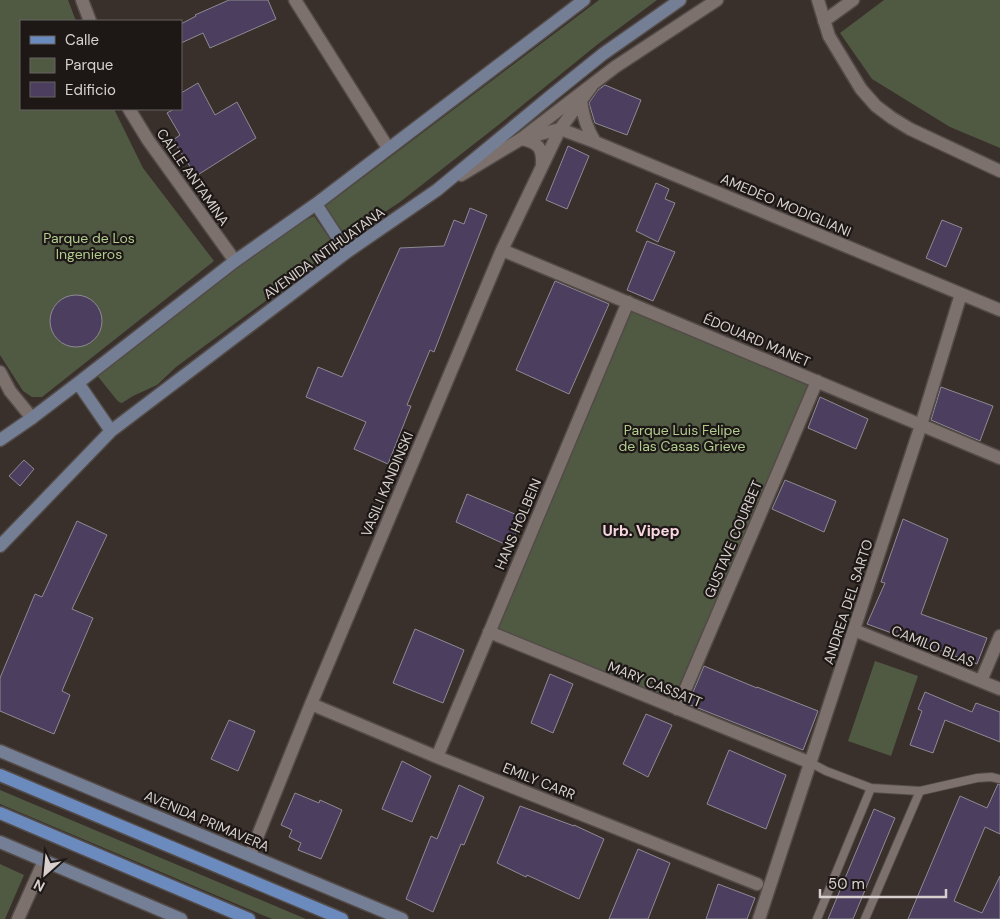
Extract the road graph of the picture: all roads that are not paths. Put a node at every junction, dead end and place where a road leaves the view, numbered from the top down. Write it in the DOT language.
graph roads {
  1 [pos="82,0"];
  2 [pos="295,0"];
  3 [pos="584,0"];
  4 [pos="680,0"];
  5 [pos="717,0"];
  6 [pos="818,0"];
  7 [pos="852,0"];
  8 [pos="90,20"];
  9 [pos="824,21"];
  10 [pos="596,82"];
  11 [pos="581,101"];
  12 [pos="130,110"];
  13 [pos="560,129"];
  14 [pos="521,139"];
  15 [pos="595,142"];
  16 [pos="388,148"];
  17 [pos="541,167"];
  18 [pos="1000,171"];
  19 [pos="437,190"];
  20 [pos="316,204"];
  21 [pos="502,250"];
  22 [pos="347,252"];
  23 [pos="235,261"];
  24 [pos="961,294"];
  25 [pos="628,302"];
  26 [pos="1000,310"];
  27 [pos="0,372"];
  28 [pos="817,382"];
  29 [pos="78,383"];
  30 [pos="32,418"];
  31 [pos="921,425"];
  32 [pos="111,431"];
  33 [pos="0,440"];
  34 [pos="1000,458"];
  35 [pos="0,546"];
  36 [pos="854,630"];
  37 [pos="489,632"];
  38 [pos="1000,636"];
  39 [pos="981,681"];
  40 [pos="1000,689"];
  41 [pos="311,704"];
  42 [pos="677,709"];
  43 [pos="0,751"];
  44 [pos="437,757"];
  45 [pos="811,763"];
  46 [pos="0,775"];
  47 [pos="1000,779"];
  48 [pos="871,788"];
  49 [pos="920,791"];
  50 [pos="0,813"];
  51 [pos="0,842"];
  52 [pos="250,856"];
  53 [pos="44,861"];
  54 [pos="757,884"];
  55 [pos="18,919"];
  56 [pos="181,919"];
  57 [pos="249,919"];
  58 [pos="342,919"];
  59 [pos="402,919"];
  60 [pos="759,919"];
  61 [pos="817,919"];
  62 [pos="865,919"];
  1 -- 8 [label="street"];
  2 -- 16 [label="street"];
  3 -- 16 [label="main road"];
  4 -- 19 [label="main road, AVENIDA INTIHUATANA"];
  5 -- 10 [label="street"];
  6 -- 9 [label="street"];
  7 -- 9 [label="street"];
  9 -- 18 [label="street"];
  10 -- 11 [label="street, VASILI KANDINSKI"];
  10 -- 14 [label="street"];
  11 -- 13 [label="street, VASILI KANDINSKI"];
  11 -- 15 [label="street"];
  12 -- 23 [label="street, CALLE ANTAMINA"];
  13 -- 14 [label="street"];
  13 -- 15 [label="street, AMEDEO MODIGLIANI"];
  13 -- 17 [label="street, VASILI KANDINSKI"];
  14 -- 17 [label="street"];
  14 -- 19 [label="street"];
  15 -- 24 [label="street, AMEDEO MODIGLIANI"];
  16 -- 20 [label="main road"];
  17 -- 21 [label="street, VASILI KANDINSKI"];
  19 -- 22 [label="main road, AVENIDA INTIHUATANA"];
  20 -- 22 [label="main road"];
  20 -- 23 [label="main road"];
  21 -- 25 [label="street, ÉDOUARD MANET"];
  21 -- 41 [label="street, VASILI KANDINSKI"];
  22 -- 32 [label="main road, AVENIDA INTIHUATANA"];
  23 -- 29 [label="main road"];
  24 -- 26 [label="street, AMEDEO MODIGLIANI"];
  24 -- 31 [label="street, ANDREA DEL SARTO"];
  25 -- 28 [label="street, ÉDOUARD MANET"];
  25 -- 37 [label="street, HANS HOLBEIN"];
  27 -- 30 [label="street"];
  28 -- 31 [label="street, ÉDOUARD MANET"];
  28 -- 42 [label="street, GUSTAVE COURBET"];
  29 -- 30 [label="main road"];
  29 -- 32 [label="main road"];
  30 -- 33 [label="main road"];
  31 -- 34 [label="street, ÉDOUARD MANET"];
  31 -- 36 [label="street, ANDREA DEL SARTO"];
  32 -- 35 [label="main road, AVENIDA INTIHUATANA"];
  36 -- 39 [label="street, CAMILO BLAS"];
  36 -- 45 [label="street, ANDREA DEL SARTO"];
  37 -- 42 [label="street, MARY CASSATT"];
  37 -- 44 [label="street, HANS HOLBEIN"];
  38 -- 39 [label="street"];
  39 -- 40 [label="street, CAMILO BLAS"];
  41 -- 44 [label="street, EMILY CARR"];
  41 -- 52 [label="street, VASILI KANDINSKI"];
  42 -- 45 [label="street, MARY CASSATT"];
  43 -- 52 [label="main road, AVENIDA PRIMAVERA"];
  44 -- 54 [label="street, EMILY CARR"];
  45 -- 48 [label="lane"];
  45 -- 60 [label="street, ANDREA DEL SARTO"];
  46 -- 58 [label="main road"];
  47 -- 49 [label="lane"];
  48 -- 49 [label="lane"];
  48 -- 61 [label="lane"];
  49 -- 62 [label="lane"];
  50 -- 57 [label="main road"];
  51 -- 53 [label="main road"];
  52 -- 59 [label="main road, AVENIDA PRIMAVERA"];
  53 -- 55 [label="street"];
  53 -- 56 [label="main road"];
}
